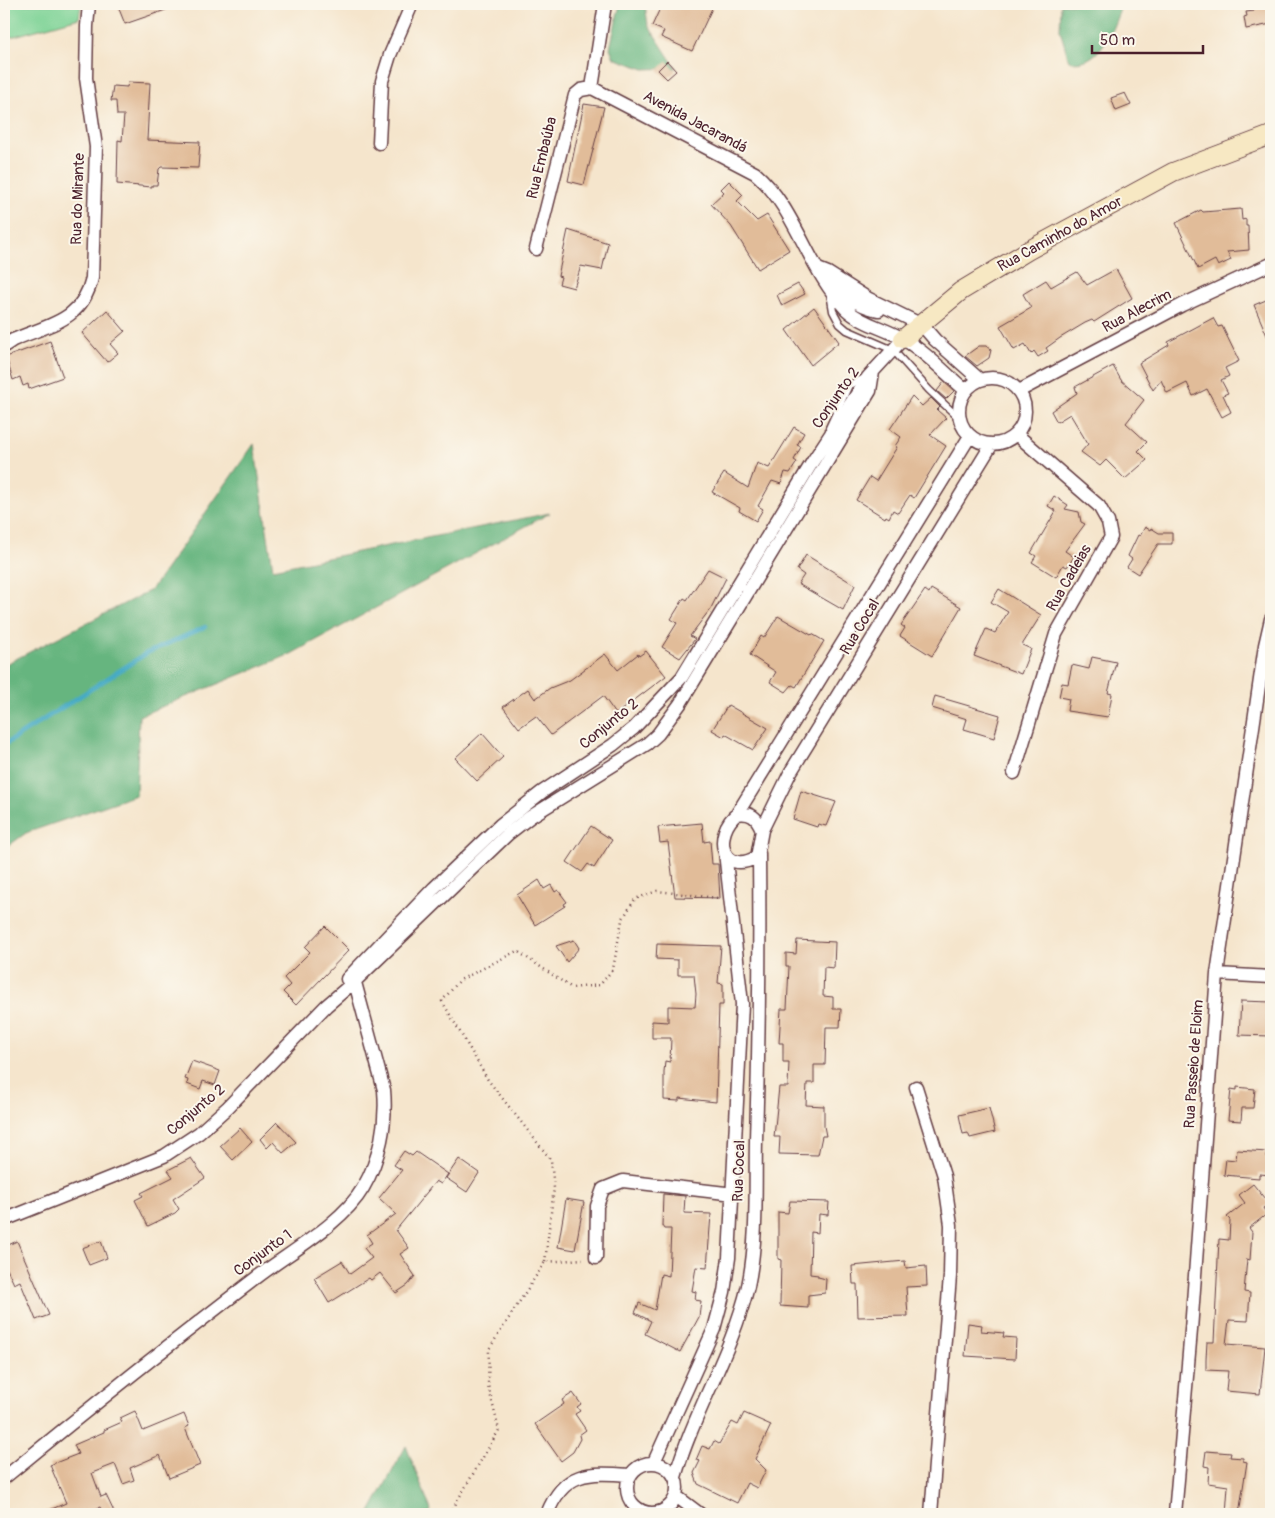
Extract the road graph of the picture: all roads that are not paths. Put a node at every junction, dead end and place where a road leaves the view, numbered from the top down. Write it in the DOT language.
graph roads {
  1 [pos="89,4"];
  2 [pos="412,4"];
  3 [pos="605,4"];
  4 [pos="592,88"];
  5 [pos="1271,135"];
  6 [pos="379,143"];
  7 [pos="536,249"];
  8 [pos="1271,264"];
  9 [pos="823,271"];
  10 [pos="922,324"];
  11 [pos="898,344"];
  12 [pos="4,346"];
  13 [pos="871,375"];
  14 [pos="979,380"];
  15 [pos="965,390"];
  16 [pos="1019,391"];
  17 [pos="958,418"];
  18 [pos="1016,434"];
  19 [pos="970,436"];
  20 [pos="992,444"];
  21 [pos="1271,619"];
  22 [pos="687,680"];
  23 [pos="1014,774"];
  24 [pos="736,814"];
  25 [pos="504,830"];
  26 [pos="762,830"];
  27 [pos="725,852"];
  28 [pos="759,853"];
  29 [pos="1217,974"];
  30 [pos="354,977"];
  31 [pos="1271,977"];
  32 [pos="916,1087"];
  33 [pos="734,1194"];
  34 [pos="4,1220"];
  35 [pos="596,1258"];
  36 [pos="654,1462"];
  37 [pos="630,1475"];
  38 [pos="675,1477"];
  39 [pos="4,1478"];
  40 [pos="676,1496"];
  41 [pos="638,1512"];
  42 [pos="547,1514"];
  43 [pos="700,1514"];
  44 [pos="931,1514"];
  45 [pos="1176,1514"];
  1 -- 12 [label="street, Rua do Mirante"];
  2 -- 6 [label="street"];
  3 -- 4 [label="street"];
  4 -- 7 [label="street, Rua Embaúba"];
  4 -- 9 [label="street, Avenida Jacarandá"];
  5 -- 10 [label="street, Rua Caminho do Amor"];
  8 -- 16 [label="street, Rua Alecrim"];
  9 -- 10 [label="street"];
  9 -- 11 [label="street, Avenida Jacarandá"];
  10 -- 11 [label="street, Rua Caminho do Amor"];
  10 -- 14 [label="street"];
  11 -- 13 [label="street, Rua Caminho do Amor"];
  11 -- 15 [label="street, Avenida Jacarandá"];
  11 -- 17 [label="lane"];
  13 -- 22 [label="street, Conjunto 2"];
  14 -- 15 [label="street"];
  14 -- 16 [label="street"];
  15 -- 17 [label="street"];
  16 -- 18 [label="street"];
  17 -- 19 [label="street"];
  18 -- 20 [label="street"];
  18 -- 23 [label="street, Rua Cadeias"];
  19 -- 20 [label="street"];
  19 -- 24 [label="street, Rua Cocal"];
  20 -- 26 [label="street, Rua Cocal"];
  21 -- 29 [label="street, Rua Passeio de Eloim"];
  22 -- 25 [label="street, Conjunto 2"];
  22 -- 25 [label="street, Conjunto 2"];
  24 -- 26 [label="street"];
  24 -- 27 [label="street"];
  25 -- 30 [label="street, Conjunto 2"];
  26 -- 28 [label="street"];
  27 -- 28 [label="street"];
  27 -- 33 [label="street, Rua Cocal"];
  28 -- 38 [label="street, Rua Cocal"];
  29 -- 31 [label="street"];
  29 -- 45 [label="street, Rua Passeio de Eloim"];
  30 -- 34 [label="street, Conjunto 2"];
  30 -- 39 [label="street, Conjunto 1"];
  32 -- 44 [label="street"];
  33 -- 35 [label="street"];
  33 -- 36 [label="street, Rua Cocal"];
  36 -- 37 [label="street"];
  36 -- 38 [label="street"];
  37 -- 41 [label="street"];
  37 -- 42 [label="street"];
  38 -- 40 [label="street"];
  40 -- 41 [label="street"];
  40 -- 43 [label="street"];
}
